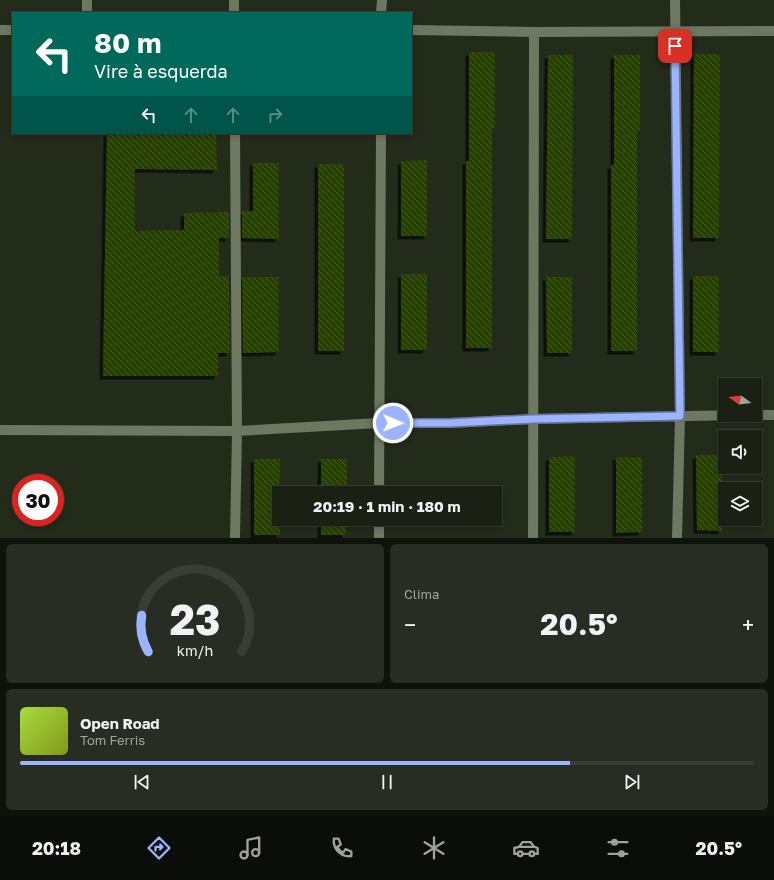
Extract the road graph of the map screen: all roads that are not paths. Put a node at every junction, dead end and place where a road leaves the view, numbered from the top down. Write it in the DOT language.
graph roads {
  1 [pos="87,0"];
  2 [pos="234,0"];
  3 [pos="382,0"];
  4 [pos="675,0"];
  5 [pos="87,12"];
  6 [pos="234,12"];
  7 [pos="382,12"];
  8 [pos="0,30"];
  9 [pos="12,30"];
  10 [pos="412,30"];
  11 [pos="674,31"];
  12 [pos="774,31"];
  13 [pos="534,32"];
  14 [pos="235,134"];
  15 [pos="381,134"];
  16 [pos="718,415"];
  17 [pos="762,415"];
  18 [pos="774,415"];
  19 [pos="680,416"];
  20 [pos="533,419"];
  21 [pos="379,423"];
  22 [pos="0,430"];
  23 [pos="237,431"];
  24 [pos="379,486"];
  25 [pos="379,526"];
  26 [pos="236,538"];
  27 [pos="379,538"];
  28 [pos="533,538"];
  29 [pos="677,538"];
  1 -- 5 [label="street"];
  2 -- 6 [label="street"];
  3 -- 7 [label="street"];
  4 -- 11 [label="street"];
  8 -- 9 [label="street"];
  10 -- 13 [label="street"];
  11 -- 12 [label="street"];
  11 -- 13 [label="street"];
  11 -- 19 [label="street"];
  13 -- 20 [label="street"];
  14 -- 23 [label="street"];
  15 -- 21 [label="street"];
  16 -- 19 [label="street"];
  17 -- 18 [label="street"];
  19 -- 20 [label="street"];
  19 -- 29 [label="street"];
  20 -- 21 [label="street"];
  20 -- 28 [label="street"];
  21 -- 23 [label="street"];
  21 -- 24 [label="street"];
  22 -- 23 [label="street"];
  23 -- 26 [label="street"];
  25 -- 27 [label="street"];
}
